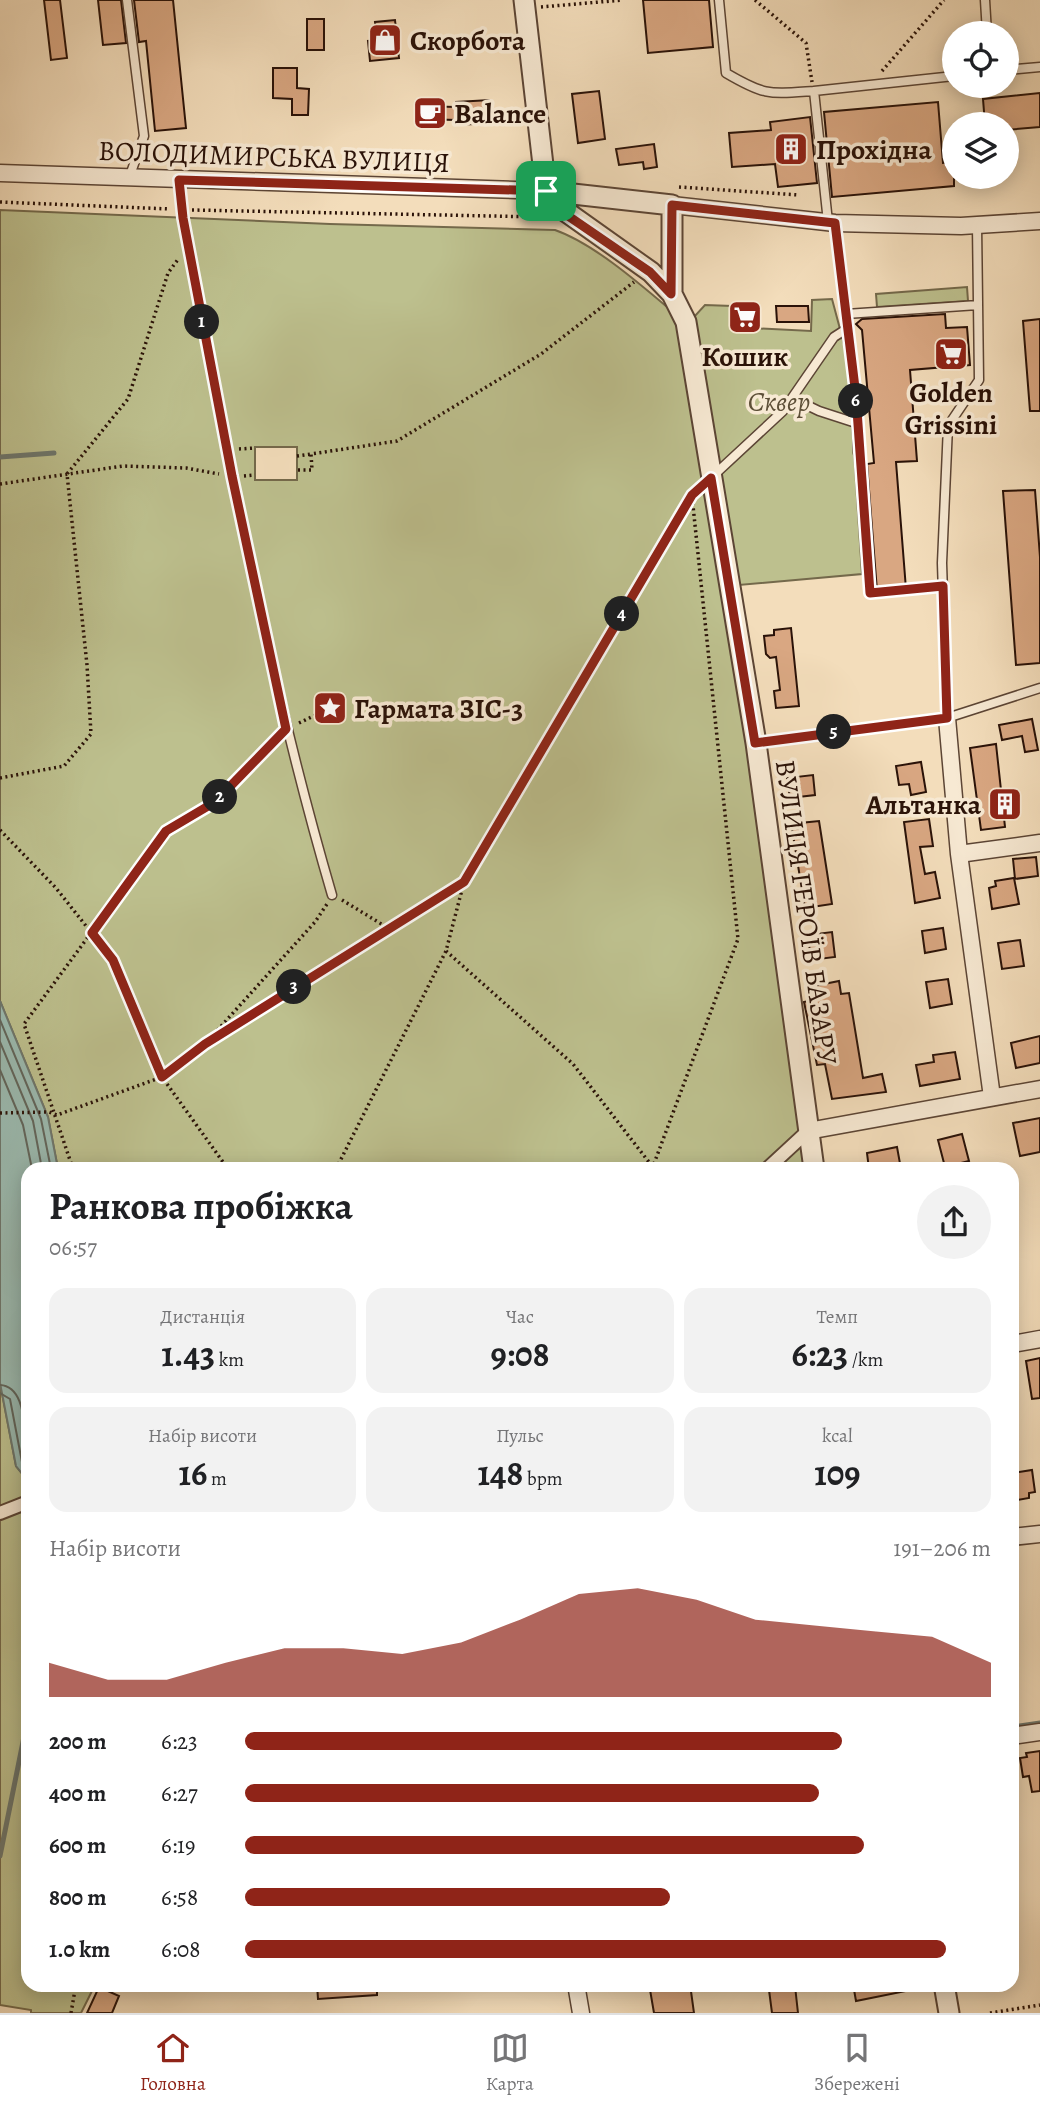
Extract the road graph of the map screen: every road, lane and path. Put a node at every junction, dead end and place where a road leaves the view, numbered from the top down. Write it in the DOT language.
graph roads {
  1 [pos="127,0"];
  2 [pos="524,0"];
  3 [pos="538,0"];
  4 [pos="623,0"];
  5 [pos="719,0"];
  6 [pos="755,0"];
  7 [pos="944,0"];
  8 [pos="985,0"];
  9 [pos="986,21"];
  10 [pos="1040,67"];
  11 [pos="1019,69"];
  12 [pos="942,77"];
  13 [pos="872,83"];
  14 [pos="814,91"];
  15 [pos="0,173"];
  16 [pos="129,178"];
  17 [pos="179,180"];
  18 [pos="546,191"];
  19 [pos="799,195"];
  20 [pos="669,196"];
  21 [pos="0,202"];
  22 [pos="182,209"];
  23 [pos="571,218"];
  24 [pos="1040,222"];
  25 [pos="832,223"];
  26 [pos="976,225"];
  27 [pos="188,244"];
  28 [pos="650,272"];
  29 [pos="671,294"];
  30 [pos="978,305"];
  31 [pos="846,314"];
  32 [pos="848,328"];
  33 [pos="792,398"];
  34 [pos="856,423"];
  35 [pos="254,448"];
  36 [pos="239,449"];
  37 [pos="858,453"];
  38 [pos="311,454"];
  39 [pos="297,456"];
  40 [pos="298,470"];
  41 [pos="67,474"];
  42 [pos="254,475"];
  43 [pos="232,476"];
  44 [pos="243,476"];
  45 [pos="711,478"];
  46 [pos="0,484"];
  47 [pos="692,495"];
  48 [pos="943,586"];
  49 [pos="1040,688"];
  50 [pos="330,708"];
  51 [pos="947,718"];
  52 [pos="286,729"];
  53 [pos="755,743"];
  54 [pos="0,778"];
  55 [pos="0,830"];
  56 [pos="1040,843"];
  57 [pos="960,854"];
  58 [pos="464,882"];
  59 [pos="332,895"];
  60 [pos="387,928"];
  61 [pos="92,933"];
  62 [pos="446,951"];
  63 [pos="205,1044"];
  64 [pos="162,1077"];
  65 [pos="1040,1089"];
  66 [pos="992,1097"];
  67 [pos="0,1113"];
  68 [pos="57,1115"];
  69 [pos="808,1131"];
  70 [pos="71,1162"];
  71 [pos="223,1162"];
  72 [pos="340,1162"];
  73 [pos="647,1162"];
  74 [pos="654,1162"];
  75 [pos="775,1162"];
  76 [pos="813,1162"];
  77 [pos="1040,1339"];
  78 [pos="1019,1342"];
  79 [pos="21,1505"];
  80 [pos="0,1513"];
  81 [pos="1040,1534"];
  82 [pos="1019,1537"];
  83 [pos="1040,1732"];
  84 [pos="1019,1735"];
  85 [pos="75,1992"];
  86 [pos="577,1992"];
  87 [pos="945,1992"];
  88 [pos="1040,2005"];
  89 [pos="71,2013"];
  90 [pos="581,2013"];
  91 [pos="949,2013"];
  92 [pos="990,2013"];
  1 -- 16 [label="lane"];
  2 -- 18 [label="street"];
  3 -- 4 [label="path"];
  5 -- 14 [label="lane"];
  6 -- 14 [label="path"];
  7 -- 13 [label="path"];
  8 -- 9 [label="lane"];
  10 -- 11 [label="lane"];
  12 -- 13 [label="lane"];
  13 -- 14 [label="lane"];
  14 -- 25 [label="lane"];
  15 -- 16 [label="street, ВОЛОДИМИРСЬКА ВУЛИЦЯ"];
  16 -- 17 [label="street, ВОЛОДИМИРСЬКА ВУЛИЦЯ"];
  17 -- 18 [label="street, ВОЛОДИМИРСЬКА ВУЛИЦЯ"];
  17 -- 22 [label="lane"];
  18 -- 20 [label="street"];
  18 -- 23 [label="street"];
  19 -- 20 [label="path"];
  20 -- 25 [label="street"];
  20 -- 29 [label="street"];
  21 -- 22 [label="path"];
  22 -- 23 [label="path"];
  22 -- 27 [label="lane"];
  23 -- 28 [label="street"];
  24 -- 26 [label="street"];
  25 -- 26 [label="street"];
  25 -- 31 [label="lane"];
  26 -- 30 [label="lane"];
  27 -- 41 [label="path"];
  27 -- 43 [label="lane"];
  28 -- 29 [label="street"];
  28 -- 38 [label="path"];
  29 -- 45 [label="street, ВУЛИЦЯ ГЕРОЇВ БАЗАРУ"];
  30 -- 31 [label="lane"];
  30 -- 48 [label="lane"];
  31 -- 32 [label="lane"];
  32 -- 33 [label="lane"];
  32 -- 34 [label="lane"];
  33 -- 34 [label="lane"];
  33 -- 45 [label="lane"];
  34 -- 37 [label="lane"];
  35 -- 36 [label="path"];
  37 -- 48 [label="path"];
  38 -- 39 [label="path"];
  38 -- 40 [label="path"];
  41 -- 43 [label="path"];
  41 -- 46 [label="path"];
  41 -- 54 [label="path"];
  42 -- 44 [label="path"];
  43 -- 52 [label="lane"];
  45 -- 47 [label="path"];
  45 -- 53 [label="street, ВУЛИЦЯ ГЕРОЇВ БАЗАРУ"];
  47 -- 58 [label="path"];
  47 -- 74 [label="path"];
  48 -- 51 [label="lane"];
  49 -- 51 [label="lane"];
  50 -- 52 [label="path"];
  51 -- 53 [label="lane"];
  51 -- 57 [label="street"];
  52 -- 59 [label="lane"];
  52 -- 61 [label="path"];
  53 -- 69 [label="street, ВУЛИЦЯ ГЕРОЇВ БАЗАРУ"];
  55 -- 61 [label="path"];
  56 -- 57 [label="street"];
  57 -- 66 [label="street"];
  58 -- 60 [label="path"];
  58 -- 62 [label="path"];
  59 -- 60 [label="path"];
  59 -- 63 [label="path"];
  60 -- 63 [label="path"];
  61 -- 64 [label="path"];
  61 -- 68 [label="path"];
  62 -- 72 [label="path"];
  62 -- 73 [label="path"];
  63 -- 64 [label="path"];
  64 -- 68 [label="path"];
  64 -- 71 [label="path"];
  65 -- 66 [label="street"];
  66 -- 69 [label="street"];
  67 -- 68 [label="path"];
  68 -- 70 [label="path"];
  69 -- 75 [label="street"];
  69 -- 76 [label="street, ВУЛИЦЯ ГЕРОЇВ БАЗАРУ"];
  77 -- 78 [label="street"];
  79 -- 80 [label="street"];
  81 -- 82 [label="street"];
  83 -- 84 [label="street"];
  85 -- 89 [label="path"];
  86 -- 90 [label="street"];
  87 -- 91 [label="street"];
  88 -- 92 [label="path"];
}
